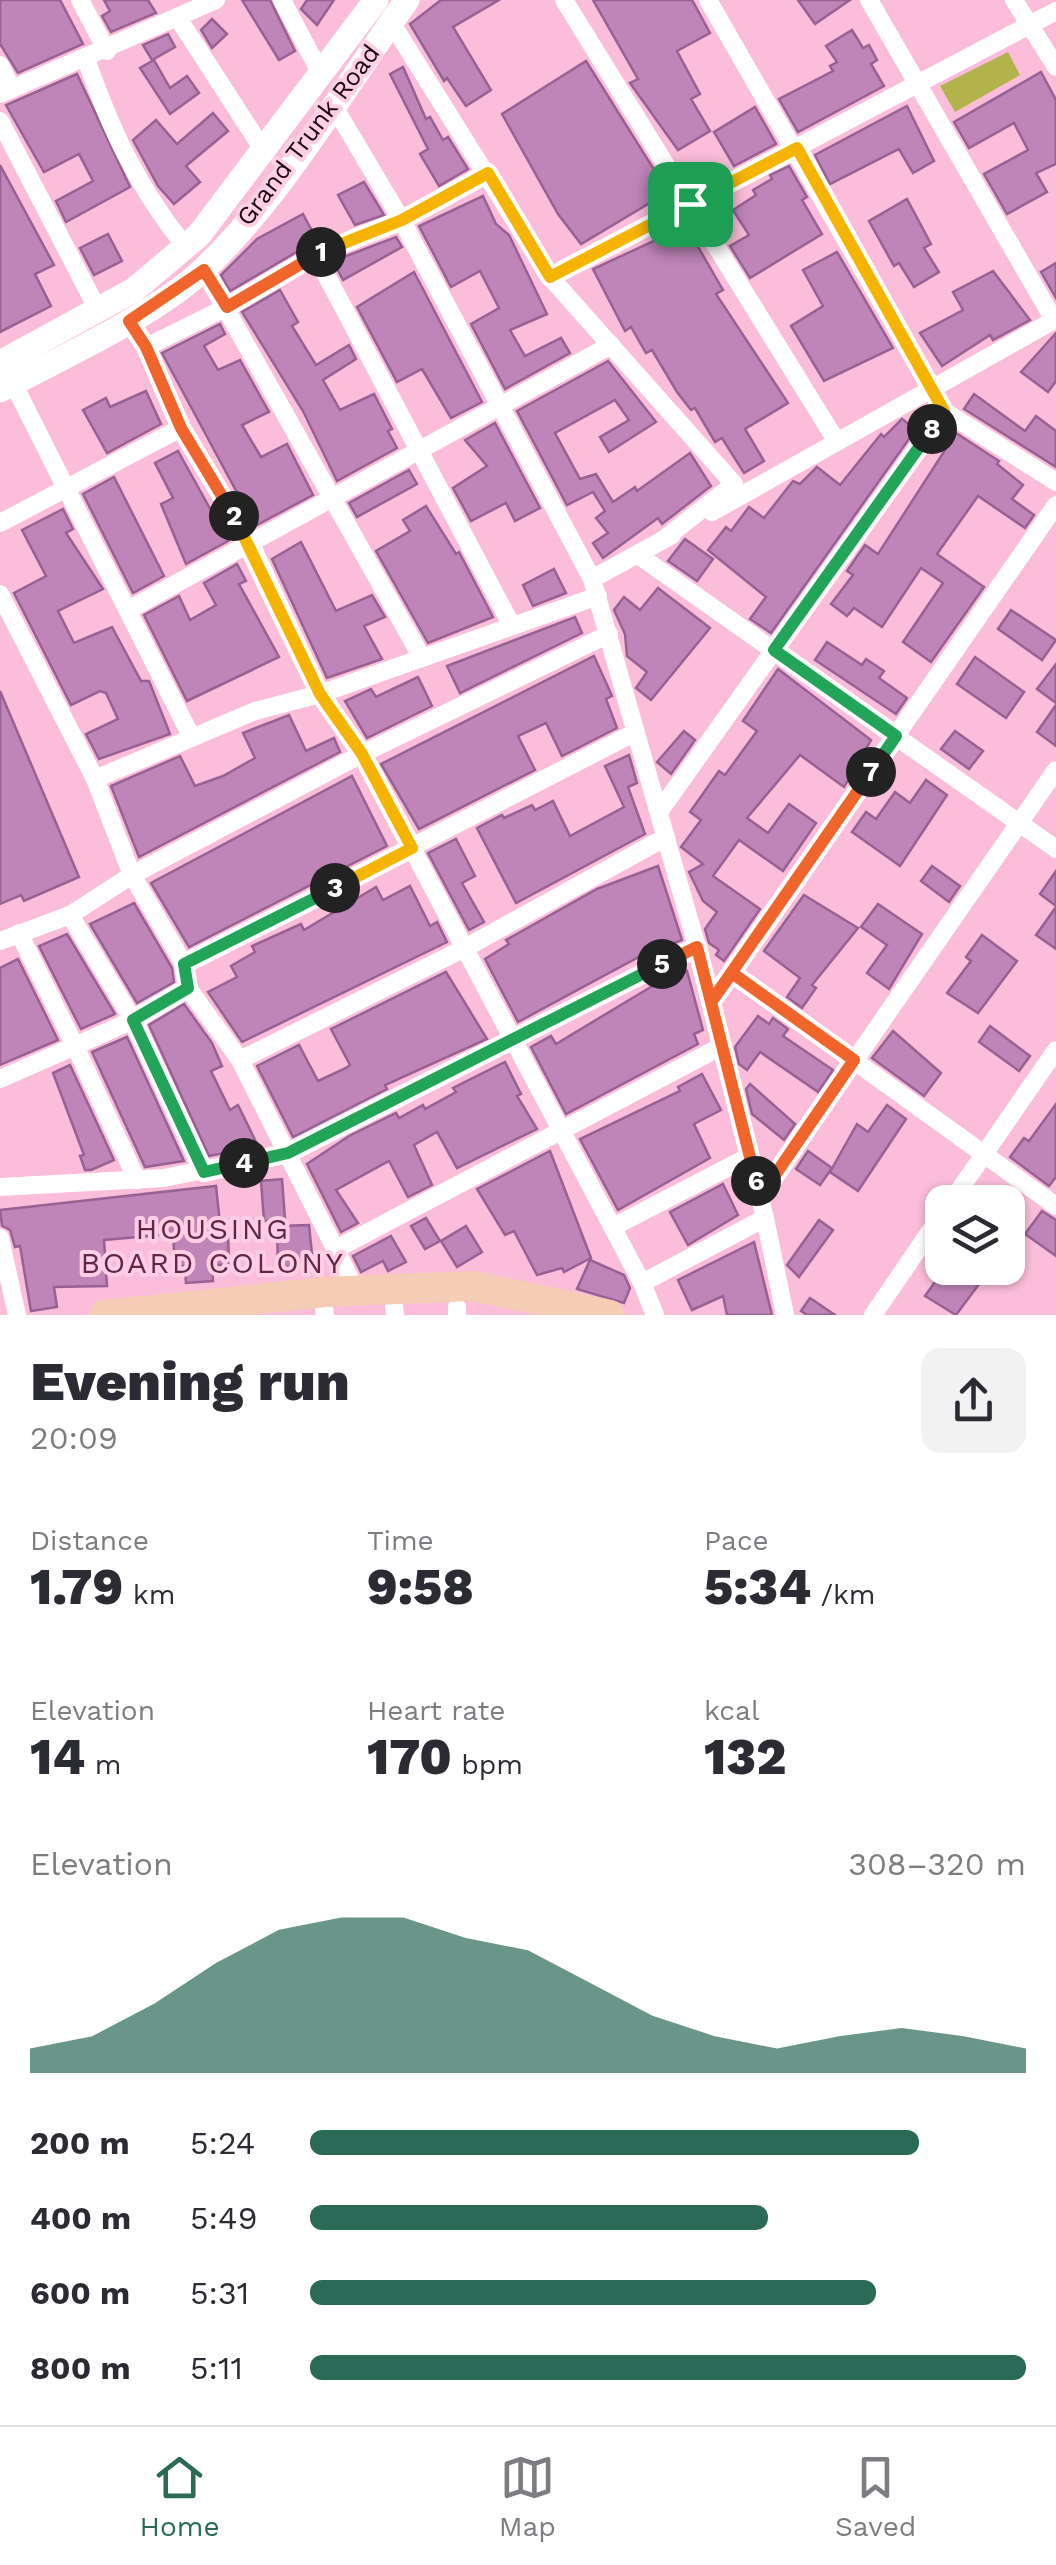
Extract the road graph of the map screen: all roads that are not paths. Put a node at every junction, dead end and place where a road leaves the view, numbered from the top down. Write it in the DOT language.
graph roads {
  1 [pos="80,0"];
  2 [pos="282,0"];
  3 [pos="376,0"];
  4 [pos="406,0"];
  5 [pos="564,0"];
  6 [pos="708,0"];
  7 [pos="868,0"];
  8 [pos="1014,0"];
  9 [pos="211,1"];
  10 [pos="1056,11"];
  11 [pos="178,18"];
  12 [pos="391,22"];
  13 [pos="1030,25"];
  14 [pos="108,51"];
  15 [pos="86,59"];
  16 [pos="0,65"];
  17 [pos="1056,68"];
  18 [pos="319,70"];
  19 [pos="917,84"];
  20 [pos="6,92"];
  21 [pos="332,103"];
  22 [pos="0,121"];
  23 [pos="262,148"];
  24 [pos="797,148"];
  25 [pos="488,173"];
  26 [pos="690,204"];
  27 [pos="402,220"];
  28 [pos="184,245"];
  29 [pos="314,254"];
  30 [pos="204,270"];
  31 [pos="550,277"];
  32 [pos="227,307"];
  33 [pos="99,312"];
  34 [pos="1055,320"];
  35 [pos="129,321"];
  36 [pos="611,344"];
  37 [pos="146,347"];
  38 [pos="3,371"];
  39 [pos="933,390"];
  40 [pos="501,408"];
  41 [pos="944,411"];
  42 [pos="181,428"];
  43 [pos="837,442"];
  44 [pos="420,452"];
  45 [pos="1056,482"];
  46 [pos="66,488"];
  47 [pos="334,500"];
  48 [pos="1056,506"];
  49 [pos="0,523"];
  50 [pos="664,539"];
  51 [pos="252,546"];
  52 [pos="638,555"];
  53 [pos="595,587"];
  54 [pos="0,594"];
  55 [pos="130,609"];
  56 [pos="511,624"];
  57 [pos="609,634"];
  58 [pos="774,650"];
  59 [pos="421,656"];
  60 [pos="320,694"];
  61 [pos="636,732"];
  62 [pos="190,736"];
  63 [pos="896,736"];
  64 [pos="362,754"];
  65 [pos="1056,770"];
  66 [pos="95,779"];
  67 [pos="659,812"];
  68 [pos="1019,822"];
  69 [pos="666,837"];
  70 [pos="412,848"];
  71 [pos="1056,850"];
  72 [pos="132,876"];
  73 [pos="70,915"];
  74 [pos="19,933"];
  75 [pos="0,942"];
  76 [pos="697,947"];
  77 [pos="465,948"];
  78 [pos="184,964"];
  79 [pos="732,973"];
  80 [pos="188,988"];
  81 [pos="711,1002"];
  82 [pos="133,1020"];
  83 [pos="512,1036"];
  84 [pos="75,1046"];
  85 [pos="722,1046"];
  86 [pos="1056,1050"];
  87 [pos="240,1060"];
  88 [pos="854,1060"];
  89 [pos="0,1080"];
  90 [pos="562,1131"];
  91 [pos="288,1153"];
  92 [pos="984,1154"];
  93 [pos="750,1156"];
  94 [pos="204,1172"];
  95 [pos="136,1180"];
  96 [pos="963,1185"];
  97 [pos="0,1187"];
  98 [pos="760,1197"];
  99 [pos="1056,1206"];
  100 [pos="765,1218"];
  101 [pos="613,1228"];
  102 [pos="0,1238"];
  103 [pos="925,1239"];
  104 [pos="336,1249"];
  105 [pos="642,1282"];
  106 [pos="377,1304"];
  107 [pos="325,1311"];
  108 [pos="457,1311"];
  109 [pos="519,1311"];
  110 [pos="17,1315"];
  111 [pos="105,1315"];
  112 [pos="253,1315"];
  113 [pos="561,1315"];
  114 [pos="610,1315"];
  115 [pos="655,1315"];
  116 [pos="785,1315"];
  117 [pos="873,1315"];
  1 -- 14 [label="street"];
  2 -- 18 [label="street"];
  3 -- 18 [label="main road"];
  4 -- 12 [label="main road, Grand Trunk Road"];
  5 -- 26 [label="street"];
  6 -- 24 [label="street"];
  7 -- 19 [label="street"];
  8 -- 13 [label="street"];
  9 -- 11 [label="street"];
  10 -- 13 [label="street"];
  11 -- 14 [label="street"];
  11 -- 23 [label="street"];
  12 -- 21 [label="main road, Grand Trunk Road"];
  12 -- 25 [label="street"];
  13 -- 17 [label="street"];
  13 -- 19 [label="street"];
  14 -- 15 [label="street"];
  15 -- 20 [label="street"];
  15 -- 28 [label="street"];
  16 -- 20 [label="street"];
  18 -- 23 [label="main road"];
  19 -- 24 [label="street"];
  19 -- 34 [label="street"];
  21 -- 27 [label="street"];
  21 -- 30 [label="main road, Grand Trunk Road"];
  22 -- 33 [label="street"];
  23 -- 28 [label="main road"];
  24 -- 26 [label="street"];
  24 -- 39 [label="street"];
  25 -- 27 [label="street"];
  25 -- 31 [label="street"];
  26 -- 31 [label="street"];
  26 -- 43 [label="street"];
  27 -- 29 [label="street"];
  27 -- 40 [label="street"];
  28 -- 33 [label="main road"];
  29 -- 32 [label="street"];
  29 -- 44 [label="street"];
  30 -- 32 [label="street"];
  30 -- 35 [label="main road, Grand Trunk Road"];
  31 -- 36 [label="street"];
  32 -- 37 [label="street"];
  32 -- 47 [label="street"];
  33 -- 38 [label="main road"];
  34 -- 39 [label="street"];
  35 -- 37 [label="street"];
  35 -- 38 [label="main road, Grand Trunk Road"];
  36 -- 40 [label="street"];
  36 -- 50 [label="street"];
  37 -- 42 [label="street"];
  38 -- 46 [label="street"];
  39 -- 41 [label="street"];
  39 -- 43 [label="street"];
  40 -- 44 [label="street"];
  40 -- 53 [label="street"];
  41 -- 45 [label="street"];
  41 -- 58 [label="street"];
  42 -- 46 [label="street"];
  42 -- 51 [label="street"];
  43 -- 50 [label="street"];
  44 -- 47 [label="street"];
  44 -- 56 [label="street"];
  46 -- 49 [label="street"];
  46 -- 55 [label="street"];
  47 -- 51 [label="street"];
  47 -- 59 [label="street"];
  48 -- 63 [label="street"];
  50 -- 52 [label="street"];
  51 -- 55 [label="street"];
  51 -- 60 [label="street"];
  52 -- 53 [label="street"];
  52 -- 58 [label="street"];
  53 -- 56 [label="street"];
  53 -- 57 [label="street"];
  54 -- 66 [label="street"];
  55 -- 62 [label="street"];
  56 -- 59 [label="street"];
  57 -- 61 [label="street"];
  57 -- 64 [label="street"];
  58 -- 63 [label="street"];
  58 -- 67 [label="street"];
  59 -- 60 [label="street"];
  60 -- 62 [label="street"];
  60 -- 64 [label="street"];
  61 -- 67 [label="street"];
  61 -- 70 [label="street"];
  62 -- 66 [label="street"];
  63 -- 68 [label="street"];
  63 -- 79 [label="street"];
  64 -- 70 [label="street"];
  64 -- 72 [label="street"];
  65 -- 68 [label="street"];
  66 -- 72 [label="street"];
  67 -- 69 [label="street"];
  68 -- 71 [label="street"];
  68 -- 88 [label="street"];
  69 -- 76 [label="street"];
  69 -- 77 [label="street"];
  70 -- 77 [label="street"];
  70 -- 78 [label="street"];
  72 -- 73 [label="street"];
  72 -- 78 [label="street"];
  73 -- 74 [label="street"];
  73 -- 82 [label="street"];
  74 -- 75 [label="street"];
  74 -- 84 [label="street"];
  76 -- 81 [label="street"];
  76 -- 83 [label="street"];
  77 -- 83 [label="street"];
  77 -- 87 [label="street"];
  78 -- 80 [label="street"];
  79 -- 81 [label="street"];
  79 -- 88 [label="street"];
  80 -- 82 [label="street"];
  80 -- 87 [label="street"];
  81 -- 85 [label="street"];
  82 -- 84 [label="street"];
  82 -- 94 [label="street"];
  83 -- 90 [label="street"];
  83 -- 91 [label="street"];
  84 -- 89 [label="street"];
  84 -- 95 [label="street"];
  85 -- 90 [label="street"];
  85 -- 93 [label="street"];
  86 -- 92 [label="street"];
  87 -- 91 [label="street"];
  88 -- 92 [label="street"];
  88 -- 98 [label="street"];
  90 -- 101 [label="street"];
  90 -- 104 [label="street"];
  91 -- 94 [label="street"];
  91 -- 104 [label="street"];
  92 -- 96 [label="street"];
  92 -- 99 [label="street"];
  93 -- 98 [label="street"];
  93 -- 101 [label="street"];
  94 -- 95 [label="street"];
  95 -- 97 [label="street"];
  98 -- 100 [label="street"];
  100 -- 105 [label="street"];
  100 -- 116 [label="street"];
  101 -- 105 [label="street"];
  102 -- 110 [label="street"];
  103 -- 117 [label="street"];
  104 -- 106 [label="street"];
  105 -- 115 [label="street"];
  106 -- 107 [label="main road"];
  106 -- 108 [label="main road"];
  106 -- 111 [label="main road"];
  106 -- 114 [label="main road"];
  107 -- 112 [label="main road"];
  108 -- 109 [label="main road"];
  109 -- 113 [label="main road"];
}
